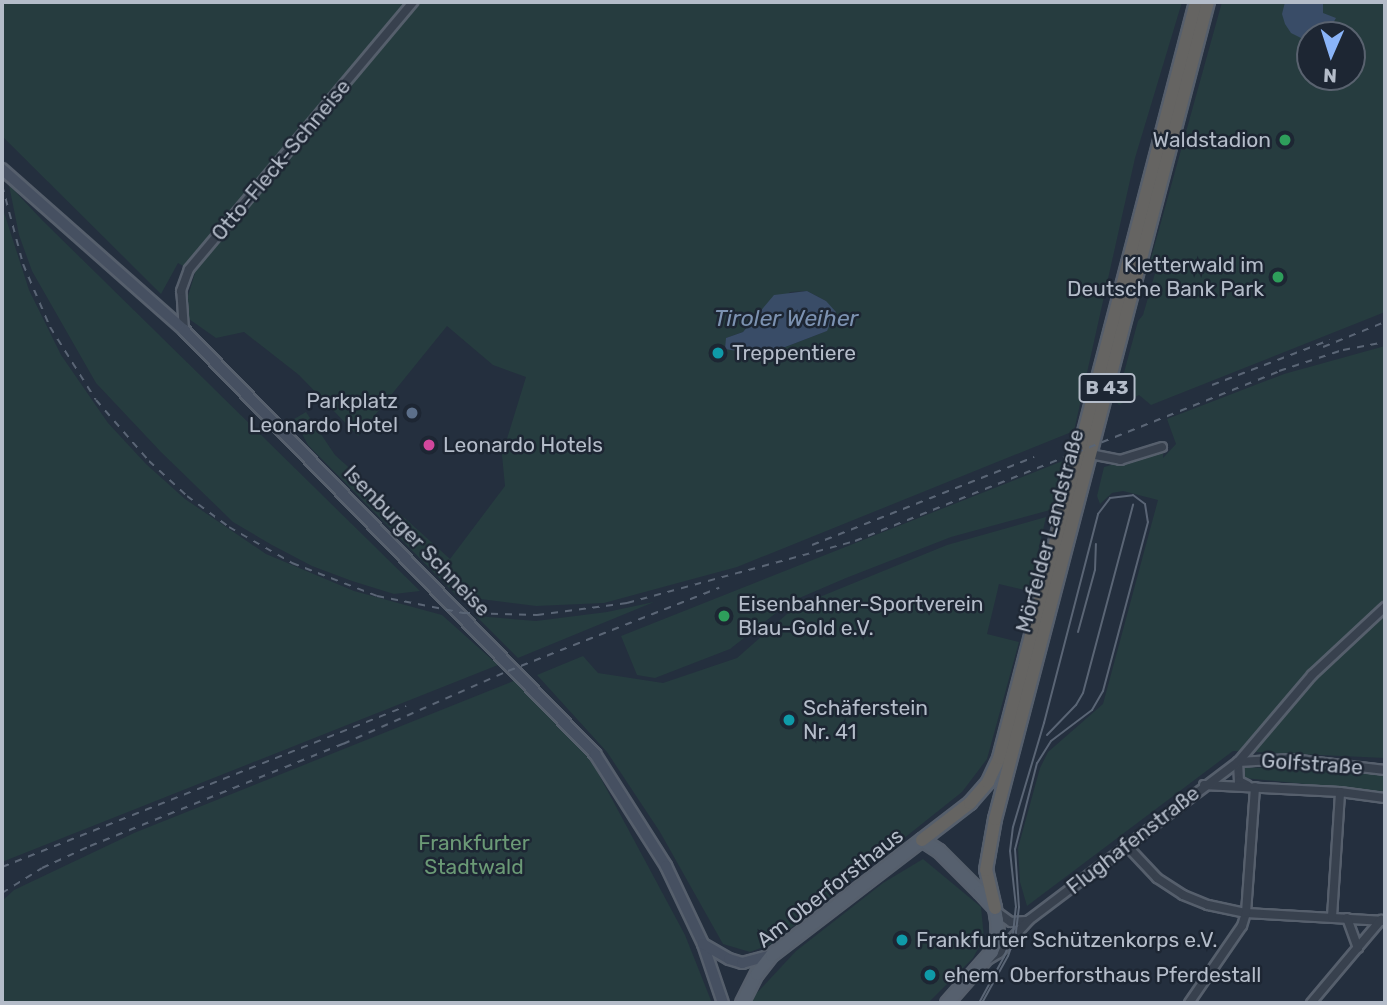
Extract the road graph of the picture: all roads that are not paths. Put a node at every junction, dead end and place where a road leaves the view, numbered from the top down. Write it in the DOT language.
graph roads {
  1 [pos="413,2"];
  2 [pos="1196,2"];
  3 [pos="1208,2"];
  4 [pos="2,169"];
  5 [pos="184,330"];
  6 [pos="1162,447"];
  7 [pos="1090,454"];
  8 [pos="1385,607"];
  9 [pos="1238,762"];
  10 [pos="1385,770"];
  11 [pos="1204,785"];
  12 [pos="1253,787"];
  13 [pos="1340,792"];
  14 [pos="1385,798"];
  15 [pos="922,840"];
  16 [pos="1126,846"];
  17 [pos="995,909"];
  18 [pos="1246,913"];
  19 [pos="1332,917"];
  20 [pos="1347,918"];
  21 [pos="1029,920"];
  22 [pos="1383,920"];
  23 [pos="703,944"];
  24 [pos="1358,948"];
  25 [pos="772,955"];
  26 [pos="986,960"];
  27 [pos="723,1003"];
  28 [pos="742,1003"];
  29 [pos="947,1003"];
  30 [pos="1189,1003"];
  31 [pos="1311,1003"];
  1 -- 5 [label="street, Otto-Fleck-Schneise"];
  2 -- 15 [label="highway, Mörfelder Landstraße / B 43"];
  3 -- 7 [label="highway, Mörfelder Landstraße / B 43"];
  4 -- 5 [label="main road, Isenburger Schneise"];
  5 -- 23 [label="main road, Isenburger Schneise"];
  6 -- 7 [label="street"];
  7 -- 17 [label="highway, Mörfelder Landstraße / B 43"];
  8 -- 9 [label="street, Flughafenstraße"];
  9 -- 10 [label="street, Golfstraße"];
  9 -- 11 [label="street, Flughafenstraße"];
  9 -- 12 [label="street"];
  11 -- 12 [label="street"];
  11 -- 16 [label="street, Flughafenstraße"];
  12 -- 13 [label="street"];
  12 -- 18 [label="street"];
  13 -- 14 [label="street"];
  13 -- 19 [label="street"];
  15 -- 17 [label="main road"];
  15 -- 25 [label="main road, Am Oberforsthaus / B 43"];
  16 -- 18 [label="street"];
  16 -- 21 [label="street, Flughafenstraße"];
  17 -- 21 [label="street"];
  17 -- 26 [label="main road, B 43"];
  18 -- 19 [label="street"];
  18 -- 30 [label="street"];
  19 -- 20 [label="street"];
  20 -- 22 [label="street"];
  20 -- 24 [label="street"];
  21 -- 26 [label="street, Flughafenstraße"];
  22 -- 24 [label="street"];
  23 -- 25 [label="main road"];
  23 -- 27 [label="main road, Isenburger Schneise"];
  24 -- 31 [label="street"];
  25 -- 28 [label="main road, Am Oberforsthaus / B 43"];
  26 -- 29 [label="main road, B 43"];
}
